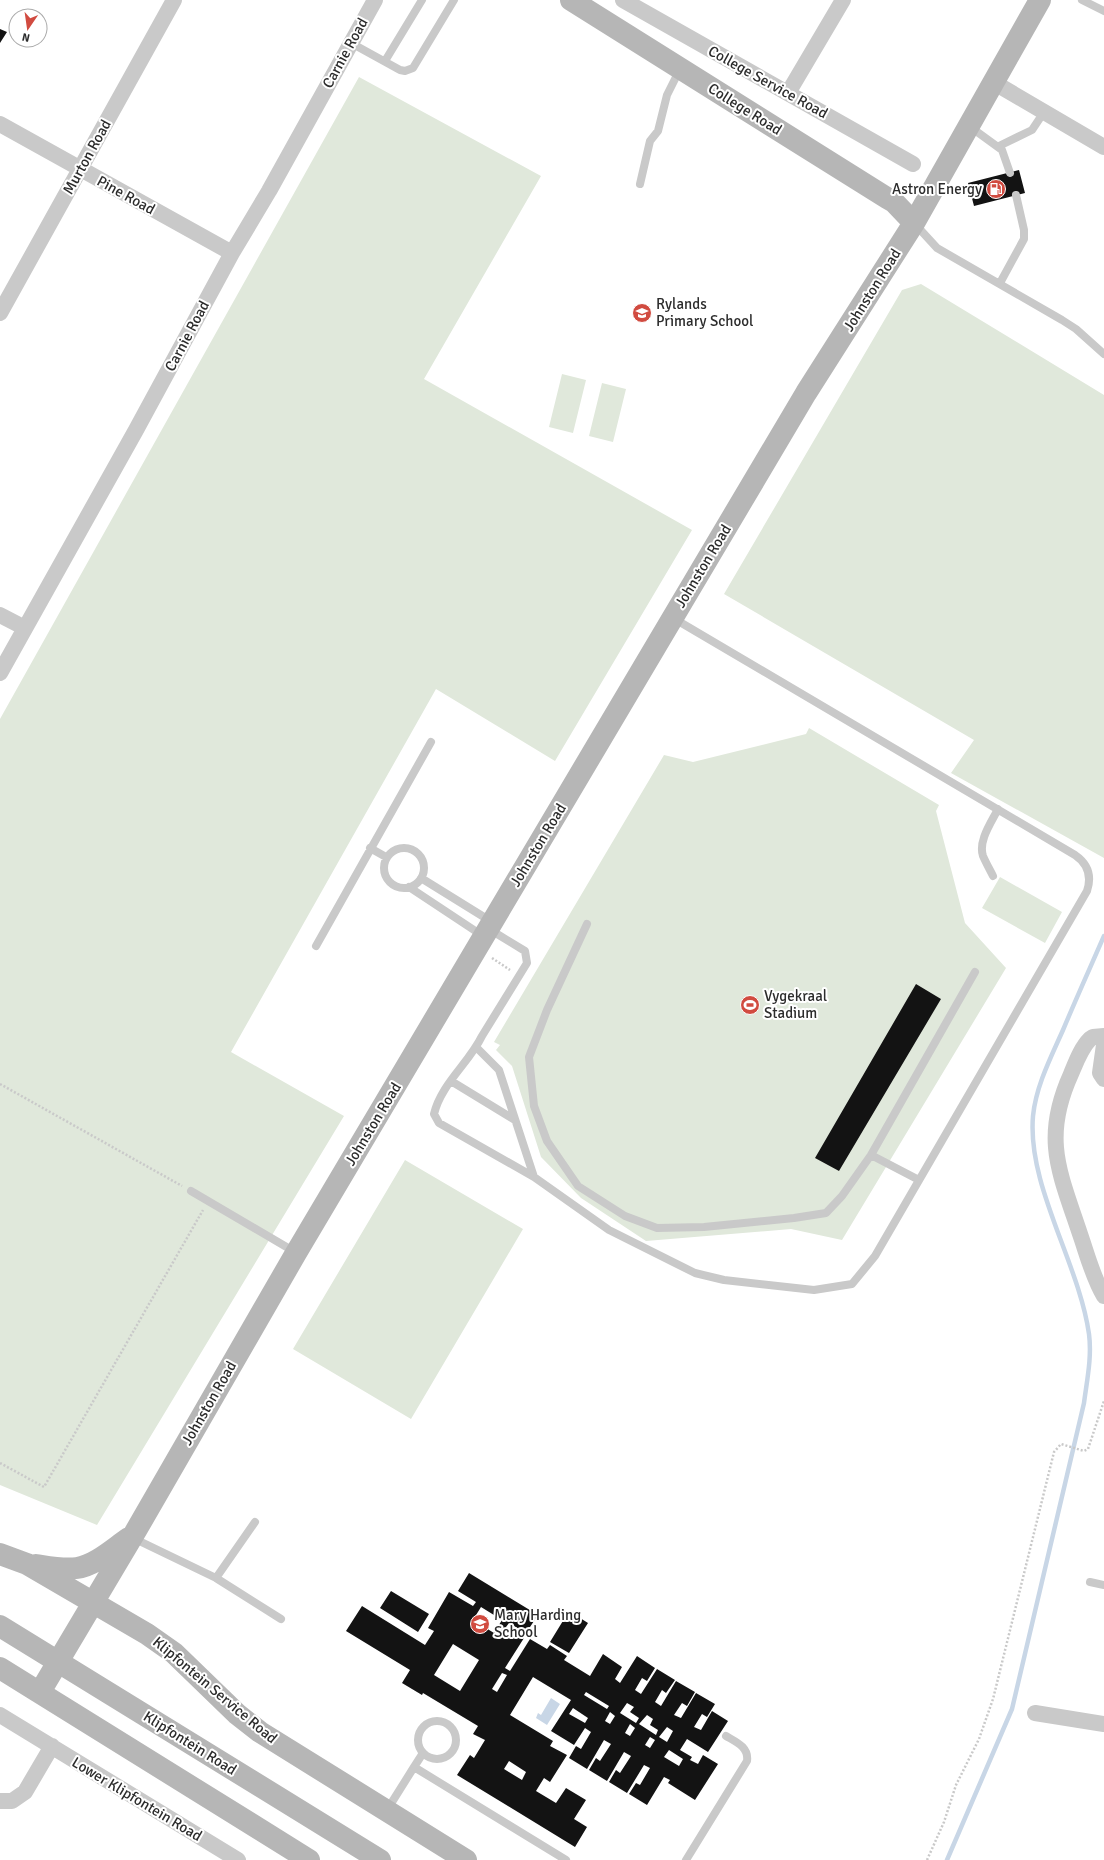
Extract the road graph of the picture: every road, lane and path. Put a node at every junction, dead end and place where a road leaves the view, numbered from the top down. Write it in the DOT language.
graph roads {
  1 [pos="174,0"];
  2 [pos="375,0"];
  3 [pos="422,0"];
  4 [pos="454,0"];
  5 [pos="571,0"];
  6 [pos="623,0"];
  7 [pos="843,0"];
  8 [pos="1040,0"];
  9 [pos="1082,0"];
  10 [pos="644,5"];
  11 [pos="1104,11"];
  12 [pos="351,42"];
  13 [pos="385,61"];
  14 [pos="680,68"];
  15 [pos="993,82"];
  16 [pos="788,93"];
  17 [pos="1044,112"];
  18 [pos="0,124"];
  19 [pos="968,126"];
  20 [pos="999,146"];
  21 [pos="1104,147"];
  22 [pos="913,164"];
  23 [pos="80,169"];
  24 [pos="1010,173"];
  25 [pos="640,184"];
  26 [pos="1016,195"];
  27 [pos="914,223"];
  28 [pos="232,253"];
  29 [pos="1000,283"];
  30 [pos="0,313"];
  31 [pos="1104,354"];
  32 [pos="0,615"];
  33 [pos="673,617"];
  34 [pos="25,628"];
  35 [pos="0,673"];
  36 [pos="431,742"];
  37 [pos="998,809"];
  38 [pos="370,848"];
  39 [pos="386,858"];
  40 [pos="993,876"];
  41 [pos="422,878"];
  42 [pos="409,887"];
  43 [pos="587,924"];
  44 [pos="488,936"];
  45 [pos="316,946"];
  46 [pos="512,971"];
  47 [pos="975,972"];
  48 [pos="1104,1036"];
  49 [pos="1104,1045"];
  50 [pos="477,1048"];
  51 [pos="1104,1079"];
  52 [pos="451,1081"];
  53 [pos="0,1084"];
  54 [pos="515,1120"];
  55 [pos="871,1155"];
  56 [pos="534,1177"];
  57 [pos="919,1180"];
  58 [pos="191,1191"];
  59 [pos="208,1201"];
  60 [pos="296,1253"];
  61 [pos="1104,1296"];
  62 [pos="1104,1401"];
  63 [pos="0,1463"];
  64 [pos="255,1522"];
  65 [pos="133,1536"];
  66 [pos="0,1554"];
  67 [pos="27,1564"];
  68 [pos="216,1578"];
  69 [pos="1090,1582"];
  70 [pos="1104,1585"];
  71 [pos="94,1602"];
  72 [pos="280,1619"];
  73 [pos="0,1626"];
  74 [pos="58,1661"];
  75 [pos="0,1668"];
  76 [pos="40,1692"];
  77 [pos="1035,1713"];
  78 [pos="0,1715"];
  79 [pos="1104,1724"];
  80 [pos="726,1736"];
  81 [pos="52,1746"];
  82 [pos="423,1753"];
  83 [pos="414,1767"];
  84 [pos="0,1801"];
  85 [pos="387,1811"];
  86 [pos="220,1855"];
  87 [pos="238,1860"];
  88 [pos="309,1860"];
  89 [pos="380,1860"];
  90 [pos="466,1860"];
  91 [pos="566,1860"];
  92 [pos="686,1860"];
  93 [pos="927,1860"];
  1 -- 23 [label="street, Murton Road"];
  2 -- 12 [label="street, Carnie Road"];
  3 -- 13 [label="lane"];
  4 -- 13 [label="lane"];
  5 -- 14 [label="street, College Road"];
  6 -- 10 [label="street, College Service Road"];
  7 -- 16 [label="street"];
  8 -- 15 [label="street, Johnston Road"];
  9 -- 11 [label="lane"];
  10 -- 16 [label="street, College Service Road"];
  12 -- 13 [label="lane"];
  12 -- 28 [label="street, Carnie Road"];
  14 -- 25 [label="lane"];
  14 -- 27 [label="street, College Road"];
  15 -- 17 [label="street"];
  15 -- 19 [label="street, Johnston Road"];
  16 -- 22 [label="street, College Service Road"];
  17 -- 20 [label="lane"];
  17 -- 21 [label="street"];
  18 -- 23 [label="street, Pine Road"];
  19 -- 20 [label="lane"];
  19 -- 27 [label="street, Johnston Road"];
  20 -- 24 [label="lane"];
  23 -- 28 [label="street, Pine Road"];
  23 -- 30 [label="street, Murton Road"];
  26 -- 29 [label="lane"];
  27 -- 29 [label="lane"];
  27 -- 33 [label="street, Johnston Road"];
  28 -- 34 [label="street, Carnie Road"];
  29 -- 31 [label="lane"];
  32 -- 34 [label="street"];
  33 -- 37 [label="lane"];
  33 -- 44 [label="street, Johnston Road"];
  34 -- 35 [label="street, Carnie Road"];
  36 -- 38 [label="lane"];
  37 -- 40 [label="lane"];
  37 -- 57 [label="lane"];
  38 -- 39 [label="lane"];
  38 -- 45 [label="lane"];
  39 -- 41 [label="lane"];
  39 -- 42 [label="lane"];
  41 -- 42 [label="lane"];
  41 -- 44 [label="lane"];
  42 -- 44 [label="lane"];
  43 -- 55 [label="lane"];
  44 -- 46 [label="path"];
  44 -- 50 [label="lane"];
  44 -- 60 [label="street, Johnston Road"];
  47 -- 55 [label="lane"];
  48 -- 61 [label="street"];
  49 -- 51 [label="street"];
  50 -- 52 [label="lane"];
  50 -- 54 [label="lane"];
  52 -- 54 [label="lane"];
  52 -- 56 [label="lane"];
  53 -- 58 [label="path"];
  54 -- 56 [label="lane"];
  55 -- 57 [label="lane"];
  56 -- 57 [label="lane"];
  58 -- 59 [label="lane"];
  59 -- 60 [label="lane"];
  59 -- 63 [label="path"];
  60 -- 65 [label="street, Johnston Road"];
  62 -- 93 [label="path"];
  64 -- 68 [label="lane"];
  65 -- 67 [label="street"];
  65 -- 68 [label="lane"];
  65 -- 71 [label="street, Johnston Road"];
  66 -- 67 [label="street, Klipfontein Service Road"];
  67 -- 71 [label="street, Klipfontein Service Road"];
  68 -- 72 [label="lane"];
  69 -- 70 [label="lane"];
  71 -- 74 [label="street, Johnston Road"];
  71 -- 85 [label="street, Klipfontein Service Road"];
  73 -- 74 [label="street, Klipfontein Road"];
  74 -- 76 [label="street, Johnston Road"];
  74 -- 89 [label="street, Klipfontein Road"];
  75 -- 76 [label="street"];
  76 -- 88 [label="street"];
  77 -- 79 [label="street"];
  78 -- 81 [label="street, Lower Klipfontein Road"];
  80 -- 92 [label="lane"];
  81 -- 84 [label="street"];
  81 -- 86 [label="street, Lower Klipfontein Road"];
  82 -- 82 [label="lane"];
  82 -- 83 [label="lane"];
  83 -- 85 [label="lane"];
  83 -- 91 [label="lane"];
  85 -- 90 [label="street, Klipfontein Service Road"];
  86 -- 87 [label="street, Lower Klipfontein Road"];
}
